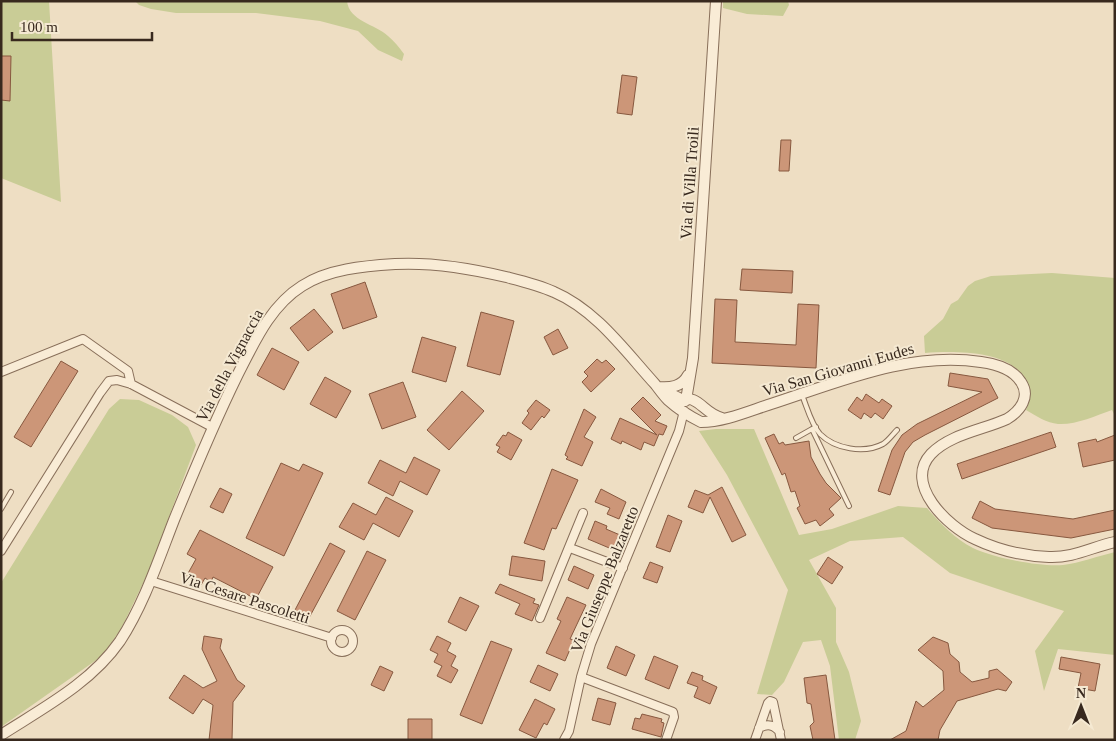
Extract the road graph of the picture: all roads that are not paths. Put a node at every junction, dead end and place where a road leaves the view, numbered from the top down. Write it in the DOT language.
graph roads {
  1 [pos="716,1"];
  2 [pos="692,366"];
  3 [pos="1,372"];
  4 [pos="131,384"];
  5 [pos="658,387"];
  6 [pos="802,394"];
  7 [pos="689,407"];
  8 [pos="212,427"];
  9 [pos="814,428"];
  10 [pos="897,430"];
  11 [pos="796,438"];
  12 [pos="11,492"];
  13 [pos="849,506"];
  14 [pos="1,509"];
  15 [pos="583,513"];
  16 [pos="1115,542"];
  17 [pos="570,548"];
  18 [pos="1,551"];
  19 [pos="622,568"];
  20 [pos="151,581"];
  21 [pos="540,618"];
  22 [pos="332,638"];
  23 [pos="581,677"];
  24 [pos="759,728"];
  25 [pos="780,736"];
  26 [pos="1,738"];
  27 [pos="564,740"];
  28 [pos="666,740"];
  29 [pos="755,740"];
  1 -- 2 [label="street, Via di Villa Troili"];
  2 -- 5 [label="street"];
  2 -- 7 [label="street, Via di Villa Troili"];
  3 -- 4 [label="street"];
  4 -- 8 [label="street"];
  4 -- 18 [label="street"];
  5 -- 7 [label="street, Via della Vignaccia"];
  5 -- 8 [label="street, Via della Vignaccia"];
  6 -- 7 [label="street, Via San Giovanni Eudes"];
  6 -- 9 [label="lane"];
  6 -- 16 [label="street, Via San Giovanni Eudes"];
  7 -- 19 [label="street, Via Giuseppe Balzaretto"];
  8 -- 20 [label="street, Via della Vignaccia"];
  9 -- 10 [label="lane"];
  9 -- 11 [label="lane"];
  9 -- 13 [label="lane"];
  12 -- 14 [label="lane"];
  15 -- 17 [label="street"];
  17 -- 19 [label="street"];
  17 -- 21 [label="street"];
  19 -- 23 [label="street, Via Giuseppe Balzaretto"];
  20 -- 22 [label="street, Via Cesare Pascoletti"];
  20 -- 26 [label="street, Via della Vignaccia"];
  23 -- 27 [label="street, Via Giuseppe Balzaretto"];
  23 -- 28 [label="street"];
  24 -- 25 [label="street"];
  24 -- 25 [label="street"];
  24 -- 29 [label="street"];
}
